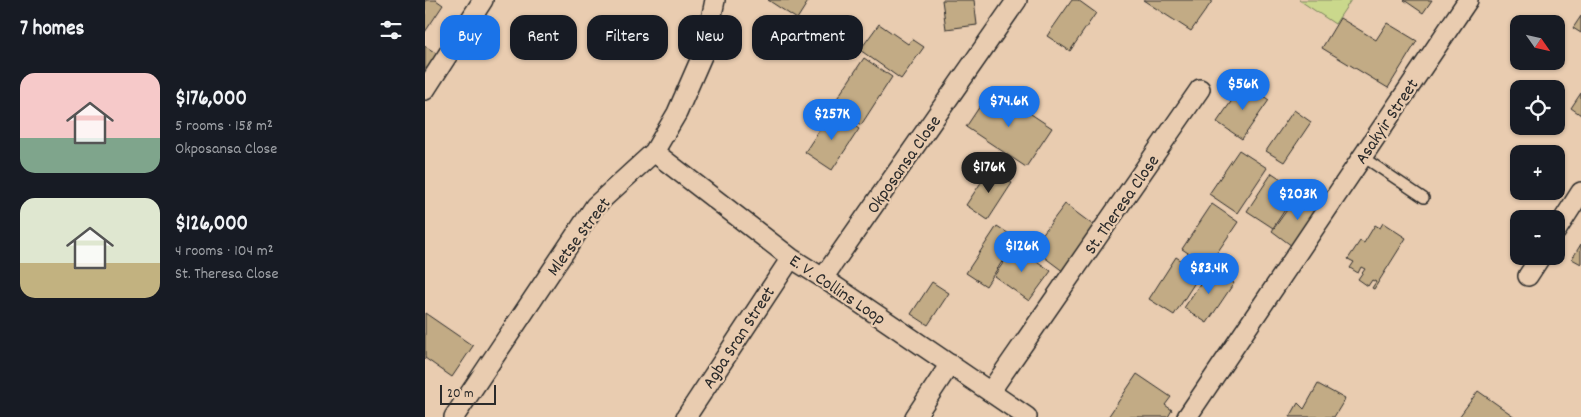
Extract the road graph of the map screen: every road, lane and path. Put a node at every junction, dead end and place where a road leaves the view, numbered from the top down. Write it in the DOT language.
graph roads {
  1 [pos="483,0"];
  2 [pos="715,0"];
  3 [pos="1017,0"];
  4 [pos="1468,0"];
  5 [pos="425,90"];
  6 [pos="1200,90"];
  7 [pos="654,152"];
  8 [pos="1363,157"];
  9 [pos="1581,192"];
  10 [pos="1424,198"];
  11 [pos="1565,217"];
  12 [pos="791,258"];
  13 [pos="1535,265"];
  14 [pos="1528,276"];
  15 [pos="823,278"];
  16 [pos="950,364"];
  17 [pos="990,392"];
  18 [pos="454,417"];
  19 [pos="686,417"];
  20 [pos="915,417"];
  21 [pos="1027,417"];
  22 [pos="1187,417"];
  1 -- 5 [label="street"];
  2 -- 7 [label="street, Mletse Street"];
  3 -- 15 [label="street, Okposansa Close"];
  4 -- 8 [label="street, Asakyir Street"];
  6 -- 17 [label="street, St. Theresa Close"];
  7 -- 12 [label="street, E. V. Collins Loop"];
  7 -- 18 [label="street, Mletse Street"];
  8 -- 10 [label="lane"];
  8 -- 22 [label="street, Asakyir Street"];
  9 -- 11 [label="street"];
  12 -- 15 [label="street, E. V. Collins Loop"];
  12 -- 19 [label="street, Agba Sran Street"];
  13 -- 14 [label="street"];
  15 -- 16 [label="street, E. V. Collins Loop"];
  16 -- 17 [label="street, E. V. Collins Loop"];
  16 -- 20 [label="street"];
  17 -- 21 [label="street, E. V. Collins Loop"];
}
